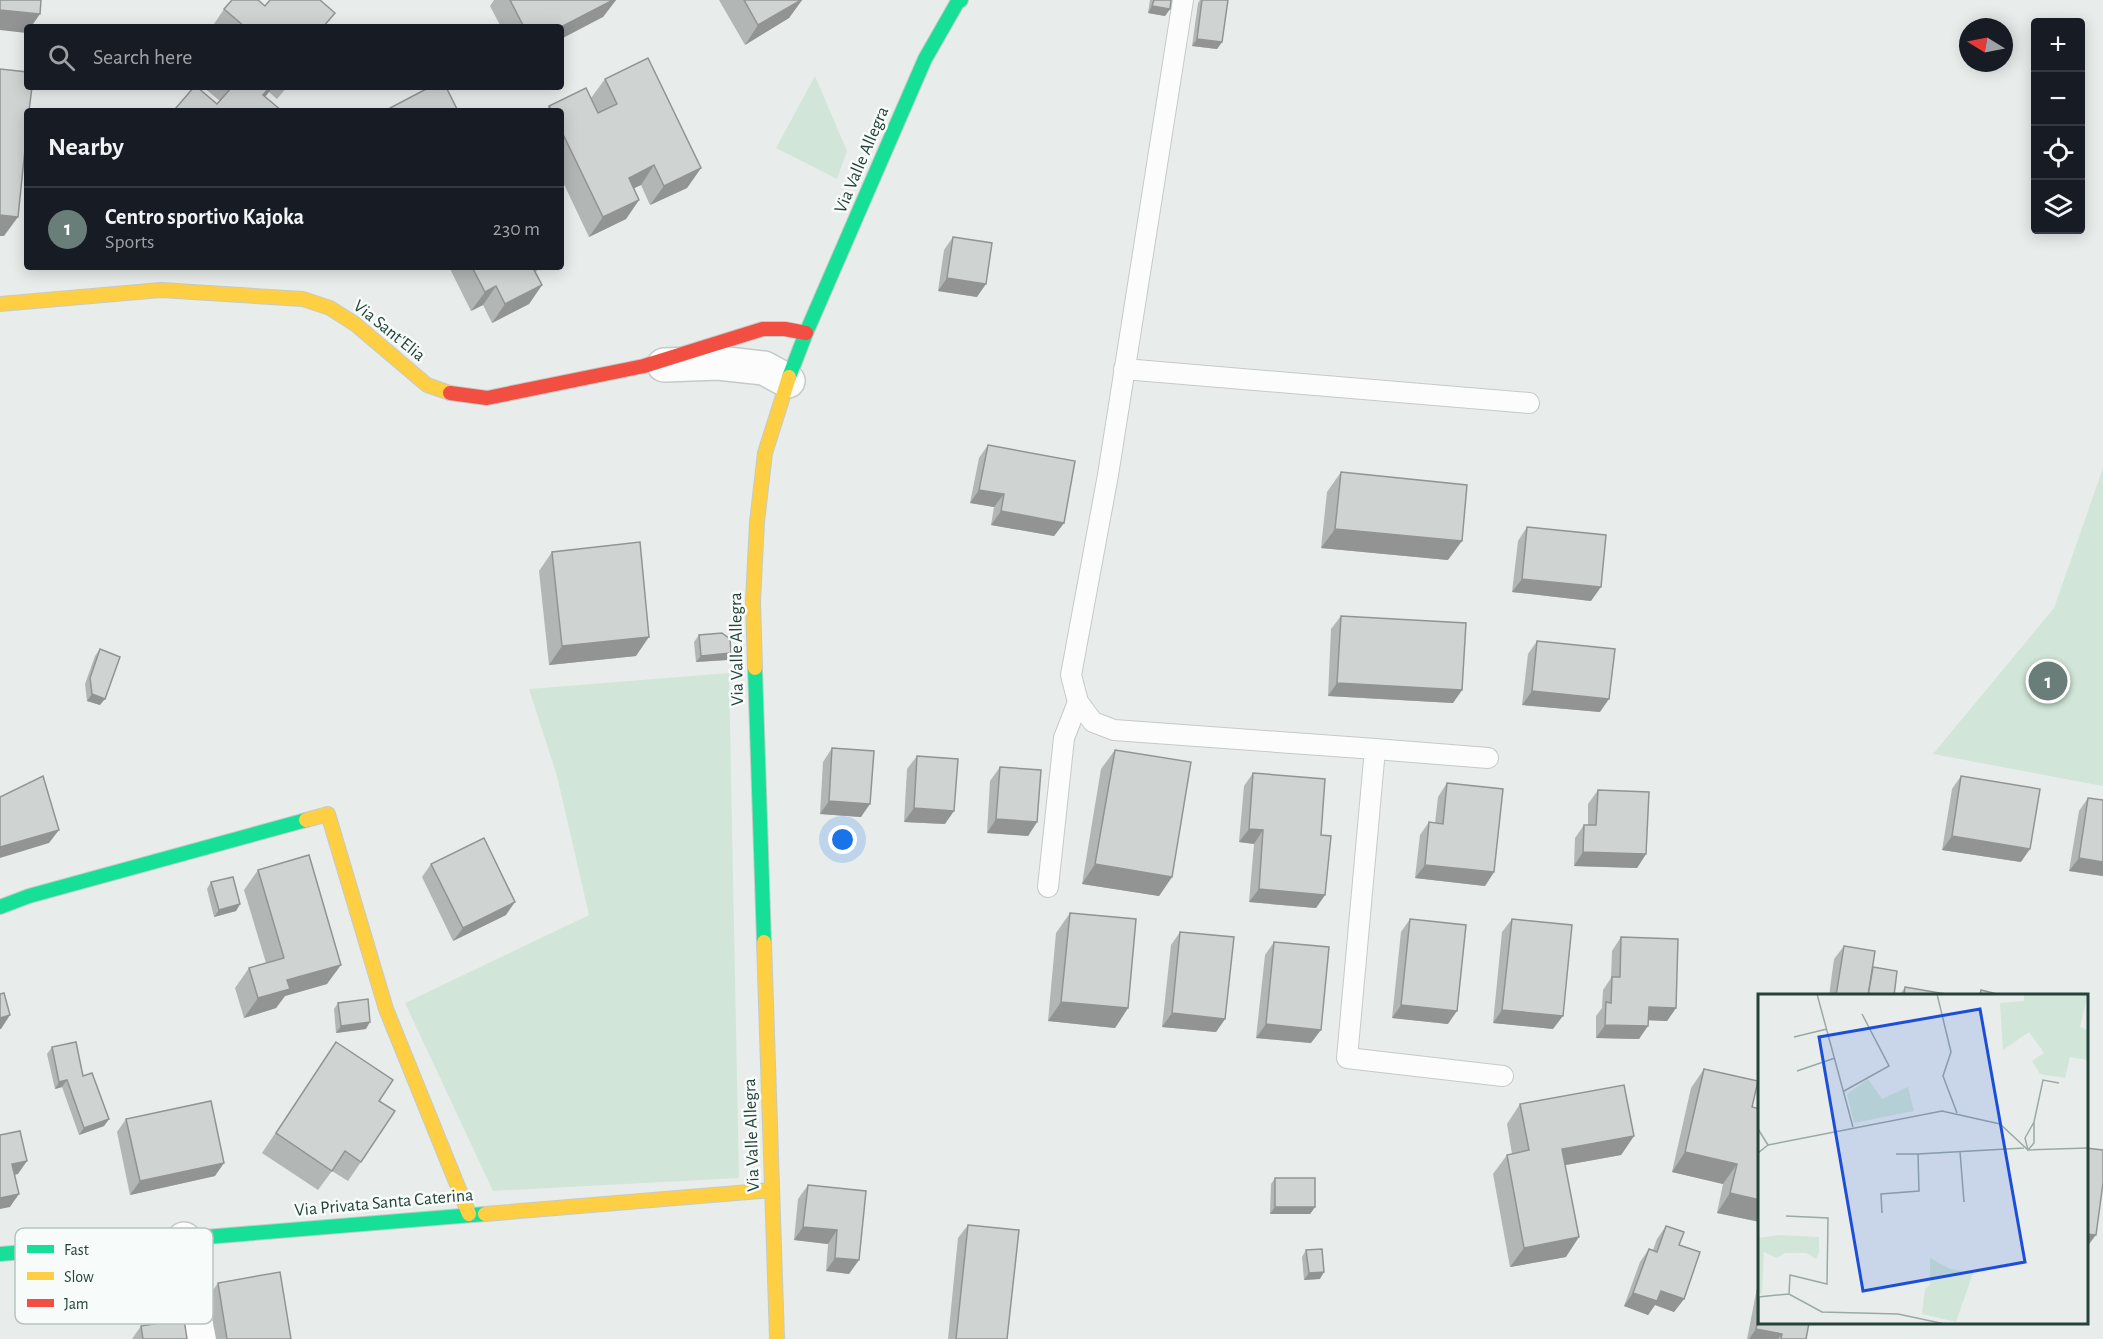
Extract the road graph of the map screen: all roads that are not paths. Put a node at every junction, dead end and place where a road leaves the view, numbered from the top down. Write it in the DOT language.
graph roads {
  1 [pos="962,0"];
  2 [pos="1183,0"];
  3 [pos="0,304"];
  4 [pos="806,333"];
  5 [pos="644,366"];
  6 [pos="1124,369"];
  7 [pos="788,381"];
  8 [pos="1529,403"];
  9 [pos="1078,702"];
  10 [pos="1375,749"];
  11 [pos="1488,758"];
  12 [pos="1048,887"];
  13 [pos="0,907"];
  14 [pos="1503,1076"];
  15 [pos="772,1190"];
  16 [pos="469,1214"];
  17 [pos="213,1236"];
  18 [pos="15,1253"];
  19 [pos="0,1254"];
  20 [pos="198,1324"];
  21 [pos="201,1339"];
  22 [pos="777,1339"];
  1 -- 4 [label="street, Via Valle Allegra"];
  2 -- 6 [label="lane"];
  3 -- 5 [label="street, Via Sant'Elia"];
  4 -- 5 [label="street, Via Sant'Elia"];
  4 -- 7 [label="street, Via Valle Allegra"];
  5 -- 7 [label="street"];
  6 -- 8 [label="lane"];
  6 -- 9 [label="lane"];
  7 -- 15 [label="street, Via Valle Allegra"];
  9 -- 10 [label="lane"];
  9 -- 12 [label="lane"];
  10 -- 11 [label="lane"];
  10 -- 14 [label="lane"];
  13 -- 16 [label="street"];
  15 -- 16 [label="street, Via Privata Santa Caterina"];
  15 -- 22 [label="street, Via Valle Allegra"];
  16 -- 17 [label="street, Via Privata Santa Caterina"];
  18 -- 19 [label="street, Via Privata Santa Caterina"];
  20 -- 21 [label="street"];
}
